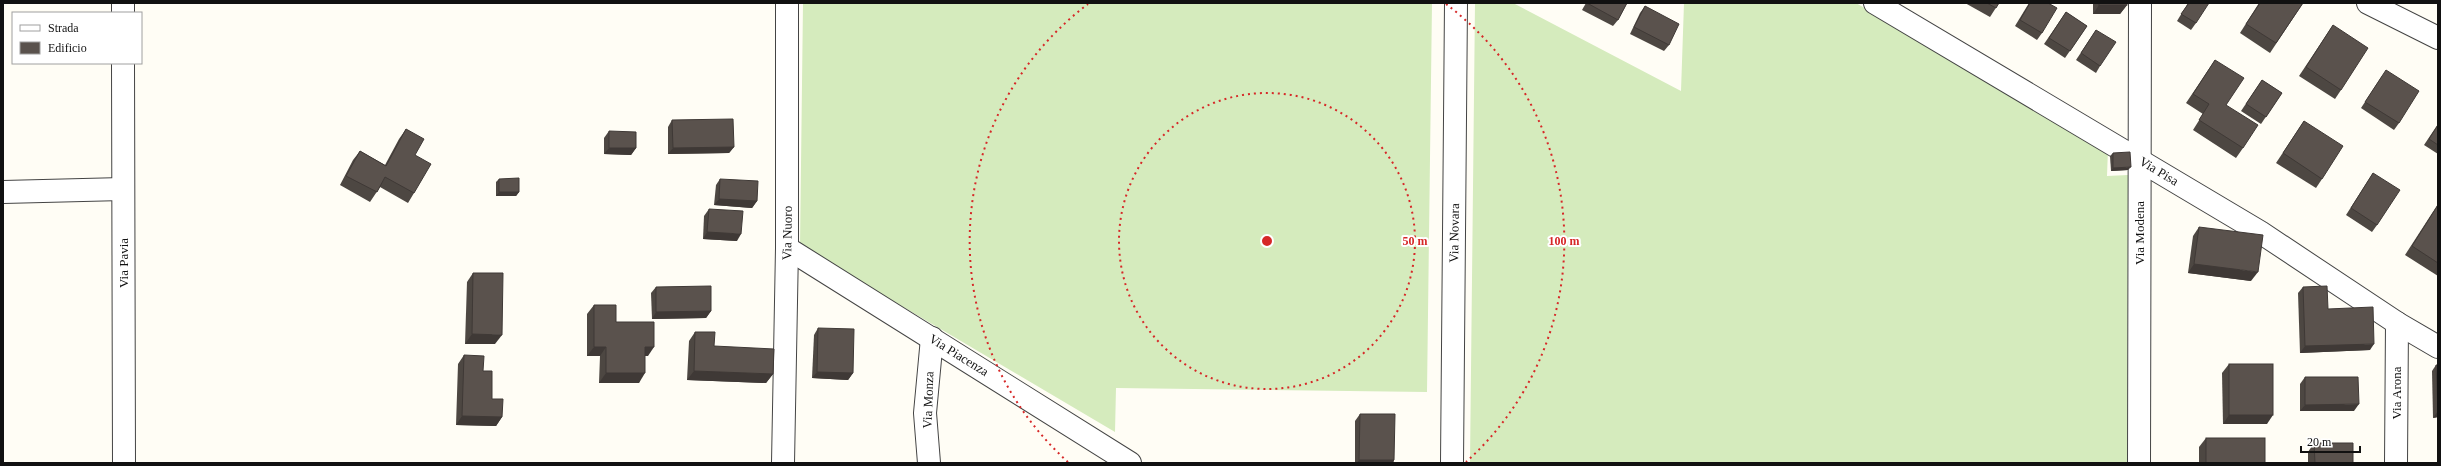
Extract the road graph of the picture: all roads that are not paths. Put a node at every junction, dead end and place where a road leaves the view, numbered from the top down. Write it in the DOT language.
graph roads {
  1 [pos="788,3"];
  2 [pos="1456,3"];
  3 [pos="1875,3"];
  4 [pos="2140,3"];
  5 [pos="2368,3"];
  6 [pos="2438,38"];
  7 [pos="123,64"];
  8 [pos="2138,159"];
  9 [pos="123,189"];
  10 [pos="3,192"];
  11 [pos="787,248"];
  12 [pos="2397,323"];
  13 [pos="932,338"];
  14 [pos="2438,347"];
  15 [pos="124,463"];
  16 [pos="783,463"];
  17 [pos="929,463"];
  18 [pos="1130,463"];
  19 [pos="1452,463"];
  20 [pos="2140,463"];
  21 [pos="2396,463"];
  1 -- 11 [label="street, Via Nuoro"];
  2 -- 19 [label="street, Via Novara"];
  3 -- 8 [label="street, Via Pisa"];
  4 -- 8 [label="street, Via Modena"];
  5 -- 6 [label="street"];
  7 -- 9 [label="street, Via Pavia"];
  8 -- 12 [label="street, Via Pisa"];
  8 -- 20 [label="street, Via Modena"];
  9 -- 10 [label="street"];
  9 -- 15 [label="street, Via Pavia"];
  11 -- 13 [label="street, Via Piacenza"];
  11 -- 16 [label="street, Via Nuoro"];
  12 -- 14 [label="street, Via Pisa"];
  12 -- 21 [label="street, Via Arona"];
  13 -- 17 [label="street, Via Monza"];
  13 -- 18 [label="street, Via Piacenza"];
}
